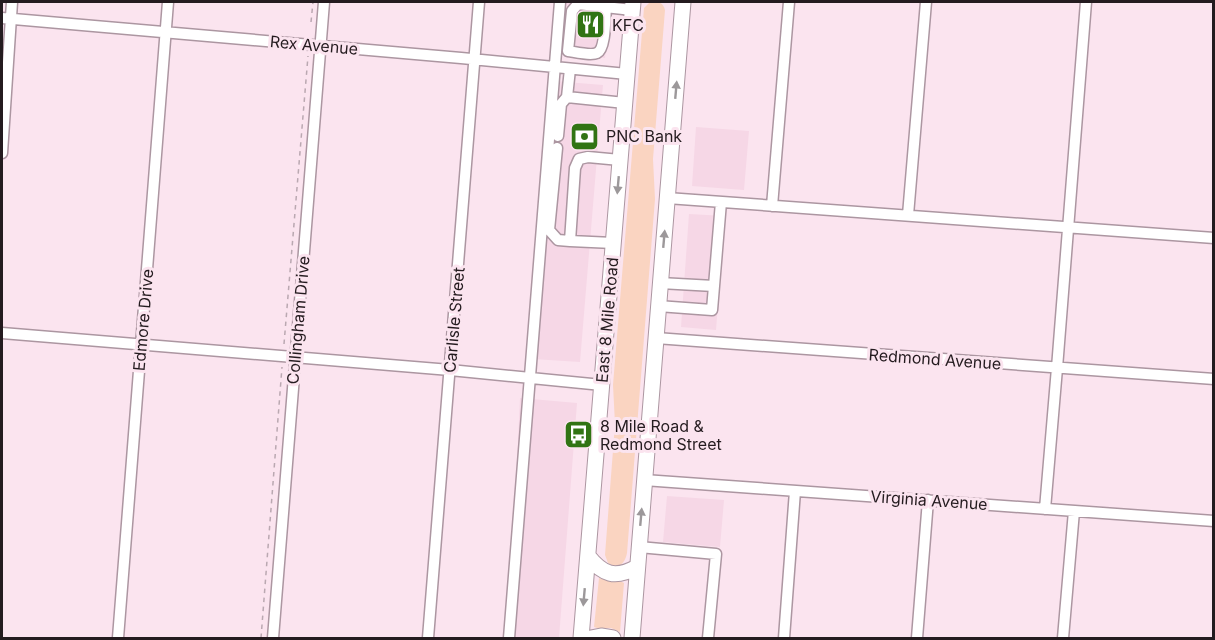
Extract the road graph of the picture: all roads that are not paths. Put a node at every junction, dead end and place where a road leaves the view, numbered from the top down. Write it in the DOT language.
graph roads {
  1 [pos="12,2"];
  2 [pos="168,2"];
  3 [pos="324,2"];
  4 [pos="479,2"];
  5 [pos="560,2"];
  6 [pos="789,2"];
  7 [pos="926,2"];
  8 [pos="1086,2"];
  9 [pos="680,5"];
  10 [pos="633,6"];
  11 [pos="606,7"];
  12 [pos="6,19"];
  13 [pos="166,33"];
  14 [pos="315,45"];
  15 [pos="475,59"];
  16 [pos="555,67"];
  17 [pos="570,69"];
  18 [pos="627,74"];
  19 [pos="564,101"];
  20 [pos="625,103"];
  21 [pos="558,135"];
  22 [pos="557,148"];
  23 [pos="2,153"];
  24 [pos="620,160"];
  25 [pos="555,166"];
  26 [pos="667,198"];
  27 [pos="721,202"];
  28 [pos="772,206"];
  29 [pos="908,215"];
  30 [pos="1068,227"];
  31 [pos="1214,238"];
  32 [pos="570,241"];
  33 [pos="613,243"];
  34 [pos="660,283"];
  35 [pos="714,286"];
  36 [pos="658,306"];
  37 [pos="2,333"];
  38 [pos="656,338"];
  39 [pos="141,344"];
  40 [pos="295,357"];
  41 [pos="1057,368"];
  42 [pos="450,370"];
  43 [pos="530,377"];
  44 [pos="1214,379"];
  45 [pos="602,385"];
  46 [pos="644,480"];
  47 [pos="795,491"];
  48 [pos="928,500"];
  49 [pos="1045,509"];
  50 [pos="1074,511"];
  51 [pos="1214,521"];
  52 [pos="639,547"];
  53 [pos="588,556"];
  54 [pos="637,567"];
  55 [pos="118,639"];
  56 [pos="273,639"];
  57 [pos="428,639"];
  58 [pos="508,639"];
  59 [pos="581,639"];
  60 [pos="591,639"];
  61 [pos="613,639"];
  62 [pos="632,639"];
  63 [pos="708,639"];
  64 [pos="784,639"];
  65 [pos="917,639"];
  66 [pos="1063,639"];
  1 -- 12 [label="street"];
  2 -- 13 [label="street, Edmore Drive"];
  3 -- 14 [label="street, Collingham Drive"];
  4 -- 15 [label="street, Carlisle Street"];
  5 -- 16 [label="street"];
  6 -- 28 [label="street"];
  7 -- 29 [label="street"];
  8 -- 30 [label="street"];
  26 -- 9 [label="highway, one-way"];
  10 -- 11 [label="street"];
  10 -- 18 [label="highway, East 8 Mile Road"];
  11 -- 11 [label="street"];
  12 -- 13 [label="street, Rex Avenue"];
  12 -- 23 [label="street"];
  13 -- 14 [label="street, Rex Avenue"];
  13 -- 39 [label="street, Edmore Drive"];
  14 -- 15 [label="street, Rex Avenue"];
  14 -- 40 [label="street, Collingham Drive"];
  15 -- 16 [label="street, Rex Avenue"];
  15 -- 42 [label="street, Carlisle Street"];
  16 -- 17 [label="street, Rex Avenue"];
  16 -- 43 [label="street"];
  17 -- 18 [label="street, Rex Avenue"];
  17 -- 19 [label="street"];
  18 -- 20 [label="highway, East 8 Mile Road"];
  19 -- 20 [label="street"];
  19 -- 21 [label="street"];
  19 -- 25 [label="street"];
  20 -- 24 [label="highway, East 8 Mile Road"];
  22 -- 25 [label="street"];
  24 -- 32 [label="street"];
  24 -- 33 [label="highway, East 8 Mile Road, one-way"];
  25 -- 32 [label="street"];
  26 -- 27 [label="street"];
  34 -- 26 [label="highway, one-way"];
  27 -- 28 [label="street"];
  27 -- 35 [label="street"];
  28 -- 29 [label="street"];
  29 -- 30 [label="street"];
  30 -- 31 [label="street"];
  30 -- 41 [label="street"];
  32 -- 33 [label="street"];
  33 -- 45 [label="highway, East 8 Mile Road"];
  34 -- 35 [label="street"];
  34 -- 36 [label="highway"];
  35 -- 36 [label="street"];
  36 -- 38 [label="highway"];
  37 -- 39 [label="street"];
  38 -- 41 [label="street, Redmond Avenue"];
  38 -- 46 [label="highway"];
  39 -- 40 [label="street"];
  39 -- 55 [label="street, Edmore Drive"];
  40 -- 42 [label="street"];
  40 -- 56 [label="street, Collingham Drive"];
  41 -- 44 [label="street, Redmond Avenue"];
  41 -- 49 [label="street"];
  42 -- 43 [label="street"];
  42 -- 57 [label="street, Carlisle Street"];
  43 -- 45 [label="street"];
  43 -- 58 [label="street"];
  45 -- 53 [label="highway, East 8 Mile Road"];
  46 -- 47 [label="street, Virginia Avenue"];
  52 -- 46 [label="highway, one-way"];
  47 -- 48 [label="street, Virginia Avenue"];
  47 -- 64 [label="street"];
  48 -- 49 [label="street, Virginia Avenue"];
  48 -- 65 [label="street"];
  49 -- 50 [label="street, Virginia Avenue"];
  50 -- 51 [label="street, Virginia Avenue"];
  50 -- 66 [label="street"];
  52 -- 54 [label="highway"];
  52 -- 63 [label="street"];
  53 -- 54 [label="highway"];
  53 -- 59 [label="highway, East 8 Mile Road, one-way"];
  54 -- 62 [label="highway"];
  60 -- 61 [label="highway"];
}
